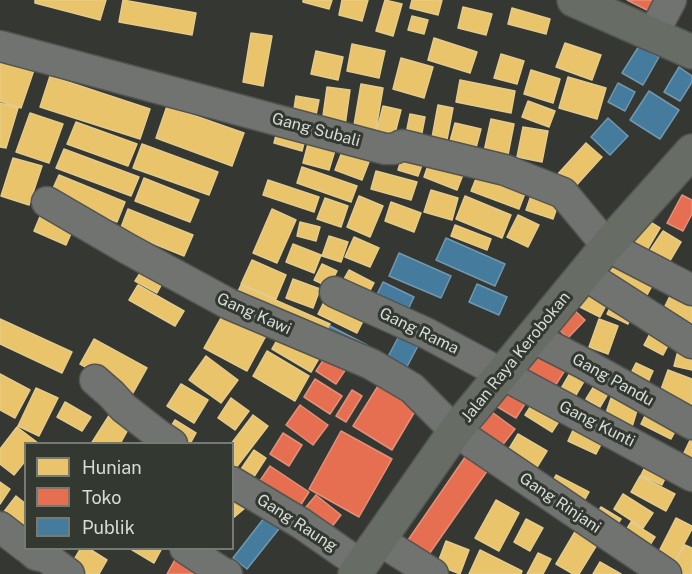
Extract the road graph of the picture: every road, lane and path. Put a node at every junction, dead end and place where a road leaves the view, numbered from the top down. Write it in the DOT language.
graph roads {
  1 [pos="574,0"];
  2 [pos="671,0"];
  3 [pos="653,34"];
  4 [pos="0,46"];
  5 [pos="692,52"];
  6 [pos="692,152"];
  7 [pos="47,202"];
  8 [pos="607,246"];
  9 [pos="584,274"];
  10 [pos="692,290"];
  11 [pos="335,292"];
  12 [pos="532,337"];
  13 [pos="692,343"];
  14 [pos="501,375"];
  15 [pos="95,380"];
  16 [pos="692,424"];
  17 [pos="455,431"];
  18 [pos="160,435"];
  19 [pos="692,476"];
  20 [pos="234,483"];
  21 [pos="0,527"];
  22 [pos="24,544"];
  23 [pos="33,550"];
  24 [pos="186,550"];
  25 [pos="46,559"];
  26 [pos="365,560"];
  27 [pos="227,574"];
  28 [pos="433,574"];
  29 [pos="666,574"];
  1 -- 3 [label="main road"];
  2 -- 3 [label="street"];
  3 -- 5 [label="main road"];
  4 -- 8 [label="street, Gang Subali"];
  6 -- 8 [label="main road, Jalan Raya Kerobokan"];
  7 -- 17 [label="street, Gang Kawi"];
  8 -- 9 [label="main road, Jalan Raya Kerobokan"];
  8 -- 10 [label="street"];
  9 -- 12 [label="main road, Jalan Raya Kerobokan"];
  9 -- 13 [label="street"];
  11 -- 14 [label="street, Gang Rama"];
  12 -- 14 [label="main road, Jalan Raya Kerobokan"];
  12 -- 16 [label="street, Gang Pandu"];
  14 -- 17 [label="main road, Jalan Raya Kerobokan"];
  14 -- 19 [label="street, Gang Kunti"];
  15 -- 18 [label="street"];
  17 -- 26 [label="main road, Jalan Raya Kerobokan"];
  17 -- 29 [label="street, Gang Rinjani"];
  20 -- 26 [label="street, Gang Raung"];
  21 -- 22 [label="street"];
  23 -- 25 [label="street"];
  24 -- 27 [label="street"];
  26 -- 28 [label="street, Gang Raung"];
}
